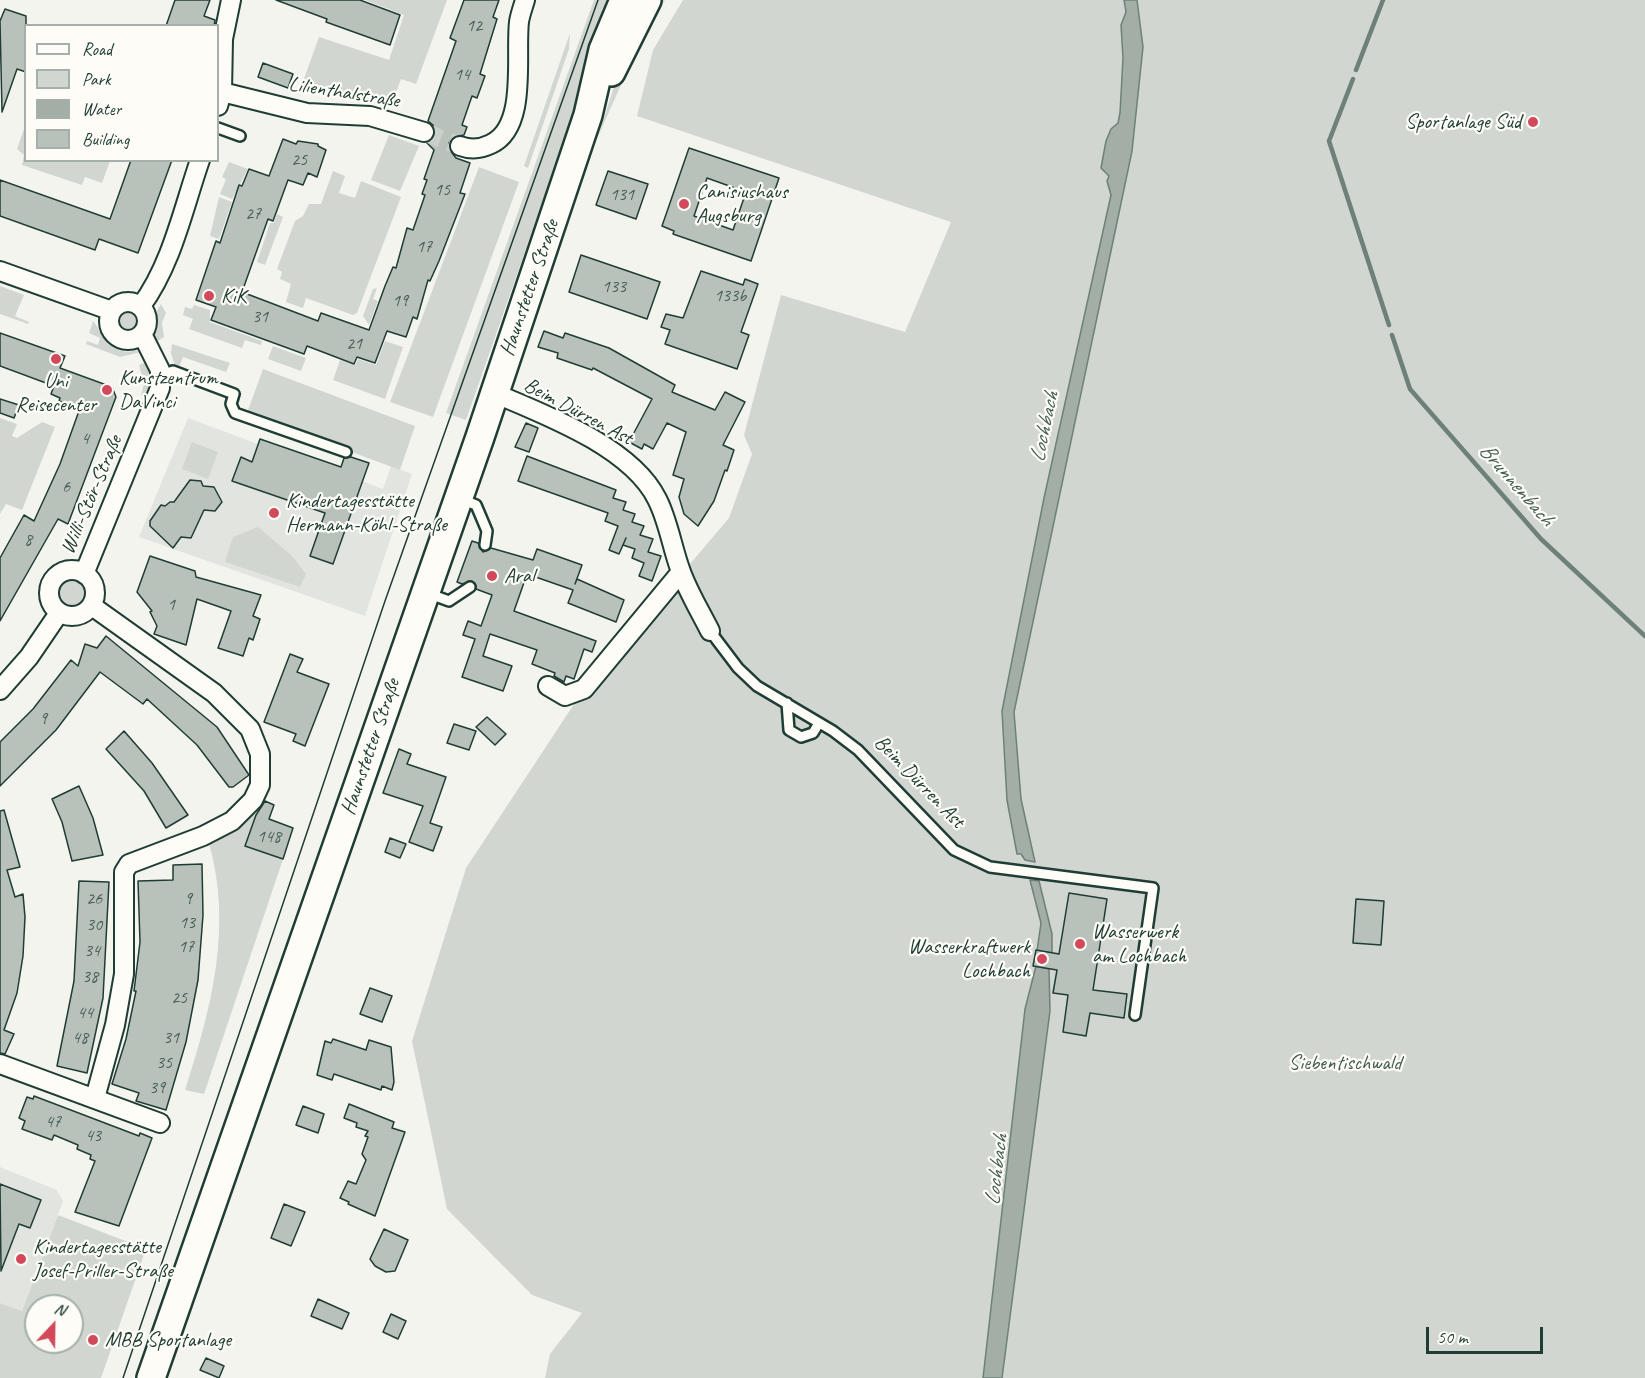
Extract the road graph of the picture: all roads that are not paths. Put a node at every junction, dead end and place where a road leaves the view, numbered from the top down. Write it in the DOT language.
graph roads {
  1 [pos="231,0"];
  2 [pos="525,0"];
  3 [pos="624,0"];
  4 [pos="647,0"];
  5 [pos="220,99"];
  6 [pos="588,115"];
  7 [pos="219,128"];
  8 [pos="424,132"];
  9 [pos="240,136"];
  10 [pos="460,146"];
  11 [pos="199,162"];
  12 [pos="0,271"];
  13 [pos="141,306"];
  14 [pos="112,311"];
  15 [pos="142,334"];
  16 [pos="160,375"];
  17 [pos="494,393"];
  18 [pos="346,452"];
  19 [pos="458,498"];
  20 [pos="484,545"];
  21 [pos="681,572"];
  22 [pos="84,574"];
  23 [pos="470,587"];
  24 [pos="425,592"];
  25 [pos="92,606"];
  26 [pos="59,613"];
  27 [pos="710,631"];
  28 [pos="548,686"];
  29 [pos="0,690"];
  30 [pos="787,704"];
  31 [pos="819,723"];
  32 [pos="1135,1016"];
  33 [pos="0,1064"];
  34 [pos="95,1098"];
  35 [pos="160,1123"];
  36 [pos="151,1378"];
  1 -- 5 [label="street"];
  2 -- 10 [label="street"];
  3 -- 6 [label="main road, Haunstetter Straße"];
  4 -- 6 [label="main road, Haunstetter Straße"];
  5 -- 8 [label="street, Lilienthalstraße"];
  6 -- 17 [label="main road, Haunstetter Straße"];
  7 -- 9 [label="lane"];
  11 -- 13 [label="street"];
  12 -- 14 [label="street"];
  13 -- 14 [label="street"];
  13 -- 15 [label="street"];
  14 -- 15 [label="street"];
  15 -- 16 [label="street"];
  16 -- 18 [label="lane"];
  16 -- 22 [label="street, Willi-Stör-Straße"];
  17 -- 19 [label="main road, Haunstetter Straße"];
  17 -- 21 [label="street, Beim Dürren Ast"];
  19 -- 20 [label="lane"];
  19 -- 24 [label="main road, Haunstetter Straße"];
  21 -- 27 [label="street, Beim Dürren Ast"];
  21 -- 28 [label="street"];
  22 -- 25 [label="street, Willi-Stör-Straße"];
  22 -- 26 [label="street, Willi-Stör-Straße"];
  23 -- 24 [label="lane"];
  24 -- 36 [label="main road, Haunstetter Straße"];
  25 -- 26 [label="street"];
  25 -- 34 [label="street"];
  26 -- 29 [label="street"];
  27 -- 30 [label="lane, Beim Dürren Ast"];
  30 -- 31 [label="lane, Beim Dürren Ast"];
  30 -- 31 [label="lane"];
  31 -- 32 [label="lane, Beim Dürren Ast"];
  33 -- 34 [label="street"];
  34 -- 35 [label="street"];
}
